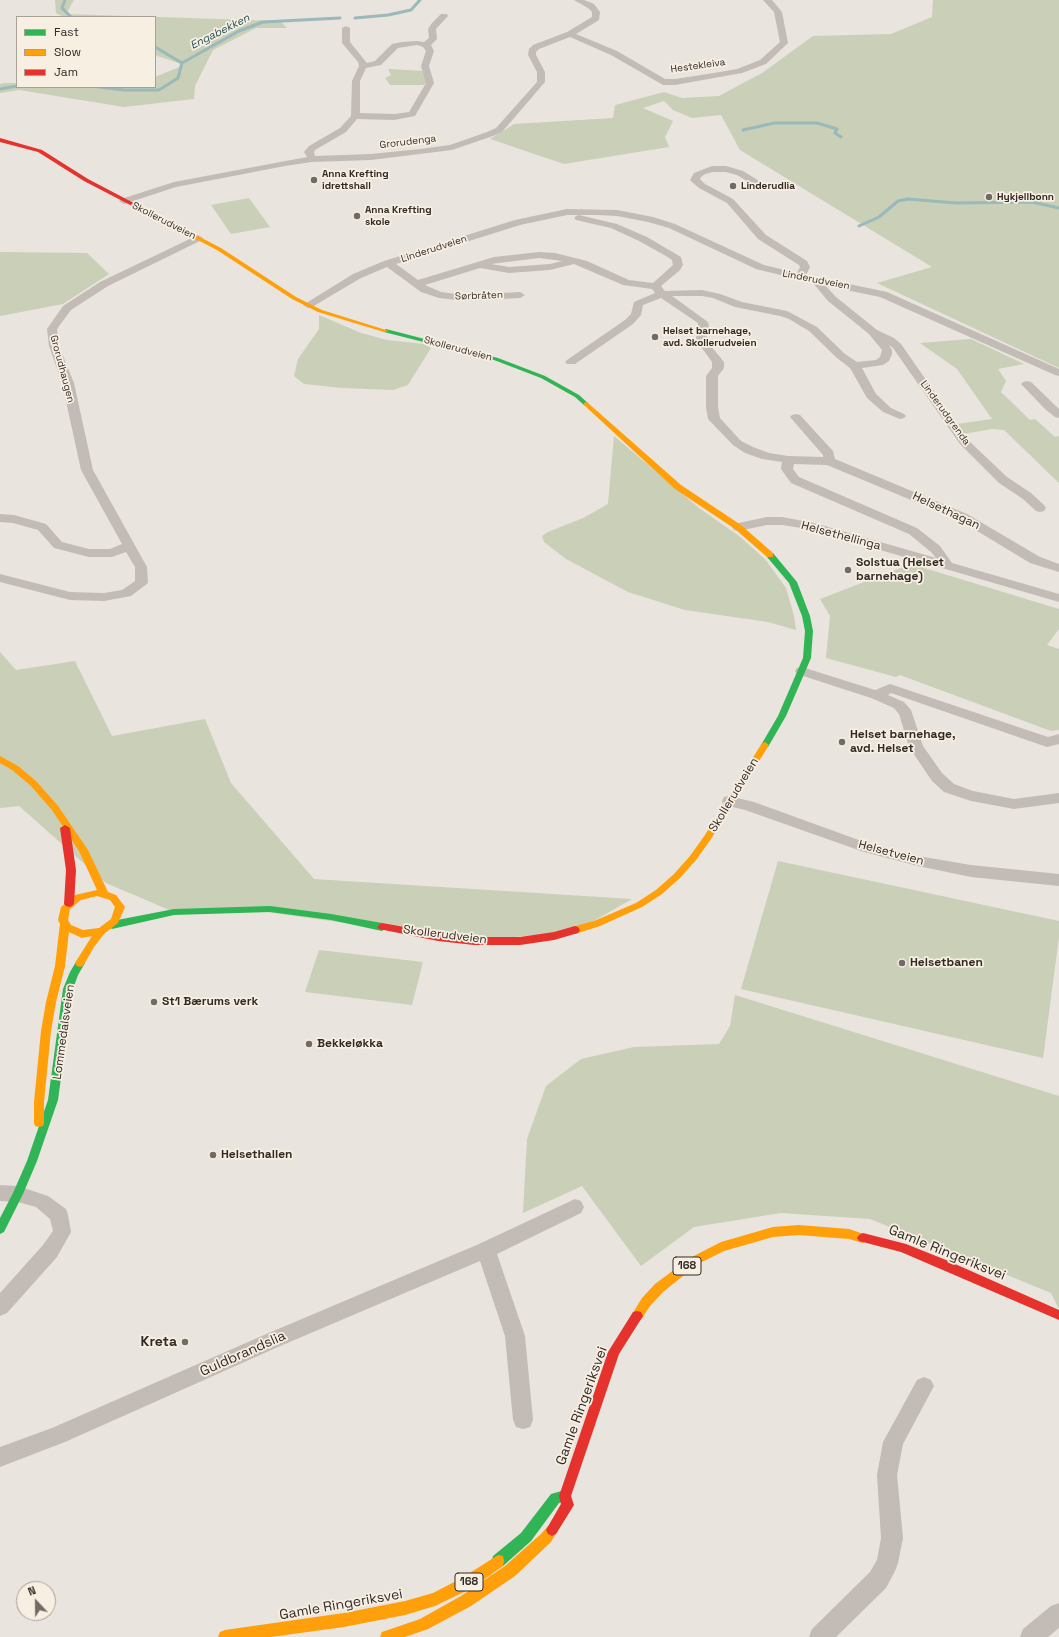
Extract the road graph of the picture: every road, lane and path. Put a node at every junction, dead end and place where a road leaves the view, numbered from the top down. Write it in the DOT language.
graph roads {
  1 [pos="578,0"];
  2 [pos="767,0"];
  3 [pos="444,16"];
  4 [pos="346,28"];
  5 [pos="570,34"];
  6 [pos="426,45"];
  7 [pos="363,66"];
  8 [pos="355,116"];
  9 [pos="0,140"];
  10 [pos="312,159"];
  11 [pos="761,186"];
  12 [pos="124,201"];
  13 [pos="567,212"];
  14 [pos="198,238"];
  15 [pos="574,260"];
  16 [pos="388,263"];
  17 [pos="480,264"];
  18 [pos="801,276"];
  19 [pos="817,281"];
  20 [pos="417,284"];
  21 [pos="658,290"];
  22 [pos="520,296"];
  23 [pos="308,305"];
  24 [pos="873,332"];
  25 [pos="570,362"];
  26 [pos="856,366"];
  27 [pos="1059,373"];
  28 [pos="1028,384"];
  29 [pos="1059,415"];
  30 [pos="900,416"];
  31 [pos="796,417"];
  32 [pos="788,460"];
  33 [pos="829,461"];
  34 [pos="1040,508"];
  35 [pos="0,518"];
  36 [pos="738,527"];
  37 [pos="129,546"];
  38 [pos="947,565"];
  39 [pos="1059,568"];
  40 [pos="0,578"];
  41 [pos="1059,598"];
  42 [pos="802,671"];
  43 [pos="876,695"];
  44 [pos="1059,739"];
  45 [pos="0,759"];
  46 [pos="1059,798"];
  47 [pos="729,801"];
  48 [pos="64,824"];
  49 [pos="1059,880"];
  50 [pos="104,894"];
  51 [pos="69,904"];
  52 [pos="146,907"];
  53 [pos="174,912"];
  54 [pos="65,924"];
  55 [pos="112,925"];
  56 [pos="101,931"];
  57 [pos="39,1138"];
  58 [pos="9,1193"];
  59 [pos="575,1207"];
  60 [pos="0,1229"];
  61 [pos="486,1250"];
  62 [pos="0,1307"];
  63 [pos="1059,1315"];
  64 [pos="924,1386"];
  65 [pos="523,1420"];
  66 [pos="0,1457"];
  67 [pos="565,1496"];
  68 [pos="1059,1614"];
  69 [pos="226,1637"];
  70 [pos="387,1637"];
  71 [pos="820,1637"];
  72 [pos="1031,1637"];
  1 -- 5 [label="street, Grorudenga"];
  2 -- 5 [label="street, Hestekleiva"];
  3 -- 6 [label="street"];
  4 -- 7 [label="street"];
  5 -- 10 [label="street, Grorudenga"];
  6 -- 7 [label="street"];
  6 -- 8 [label="street"];
  7 -- 8 [label="street"];
  8 -- 10 [label="street"];
  9 -- 12 [label="street, Skollerudveien"];
  10 -- 12 [label="street, Grorudenga"];
  11 -- 18 [label="street"];
  12 -- 14 [label="street, Skollerudveien"];
  13 -- 16 [label="street, Linderudveien"];
  13 -- 18 [label="street, Linderudveien"];
  13 -- 21 [label="street"];
  14 -- 23 [label="street, Skollerudveien"];
  14 -- 37 [label="street, Grorudhaugen"];
  15 -- 17 [label="street"];
  15 -- 17 [label="street"];
  15 -- 21 [label="street"];
  16 -- 20 [label="street, Sørbråten"];
  16 -- 23 [label="street, Linderudveien"];
  17 -- 20 [label="street"];
  18 -- 19 [label="street, Linderudveien"];
  19 -- 24 [label="street, Linderudgrenda"];
  19 -- 27 [label="street, Linderudveien"];
  20 -- 22 [label="street, Sørbråten"];
  21 -- 25 [label="street"];
  21 -- 26 [label="street"];
  21 -- 32 [label="street, Helsethagan"];
  23 -- 36 [label="street, Skollerudveien"];
  24 -- 26 [label="street, Linderudgrenda"];
  24 -- 34 [label="street, Linderudgrenda"];
  26 -- 30 [label="street"];
  28 -- 29 [label="street"];
  31 -- 33 [label="street"];
  32 -- 33 [label="street, Helsethagan"];
  32 -- 38 [label="street"];
  33 -- 39 [label="street, Helsethagan"];
  35 -- 37 [label="street"];
  36 -- 38 [label="street, Helsethellinga"];
  36 -- 42 [label="street, Skollerudveien"];
  37 -- 40 [label="street, Grorudhaugen"];
  38 -- 41 [label="street, Helsethellinga"];
  42 -- 43 [label="street"];
  42 -- 47 [label="street, Skollerudveien"];
  43 -- 44 [label="street"];
  43 -- 46 [label="street"];
  45 -- 48 [label="street"];
  47 -- 49 [label="street, Helsetveien"];
  47 -- 53 [label="street, Skollerudveien"];
  48 -- 50 [label="street"];
  48 -- 51 [label="street"];
  50 -- 51 [label="street"];
  50 -- 55 [label="street"];
  51 -- 54 [label="street"];
  52 -- 53 [label="street, Skollerudveien"];
  53 -- 55 [label="street, Skollerudveien"];
  54 -- 56 [label="street"];
  54 -- 57 [label="street, Lommedalsveien"];
  55 -- 56 [label="street"];
  56 -- 57 [label="street, Lommedalsveien"];
  57 -- 58 [label="street, Lommedalsveien"];
  58 -- 60 [label="street, Lommedalsveien"];
  58 -- 62 [label="street"];
  59 -- 61 [label="street, Guldbrandslia"];
  61 -- 65 [label="street"];
  61 -- 66 [label="street, Guldbrandslia"];
  63 -- 67 [label="street, Gamle Ringeriksvei / 168"];
  64 -- 71 [label="street"];
  67 -- 69 [label="street, Gamle Ringeriksvei / 168"];
  67 -- 70 [label="street, Gamle Ringeriksvei / 168"];
  68 -- 72 [label="street"];
}
